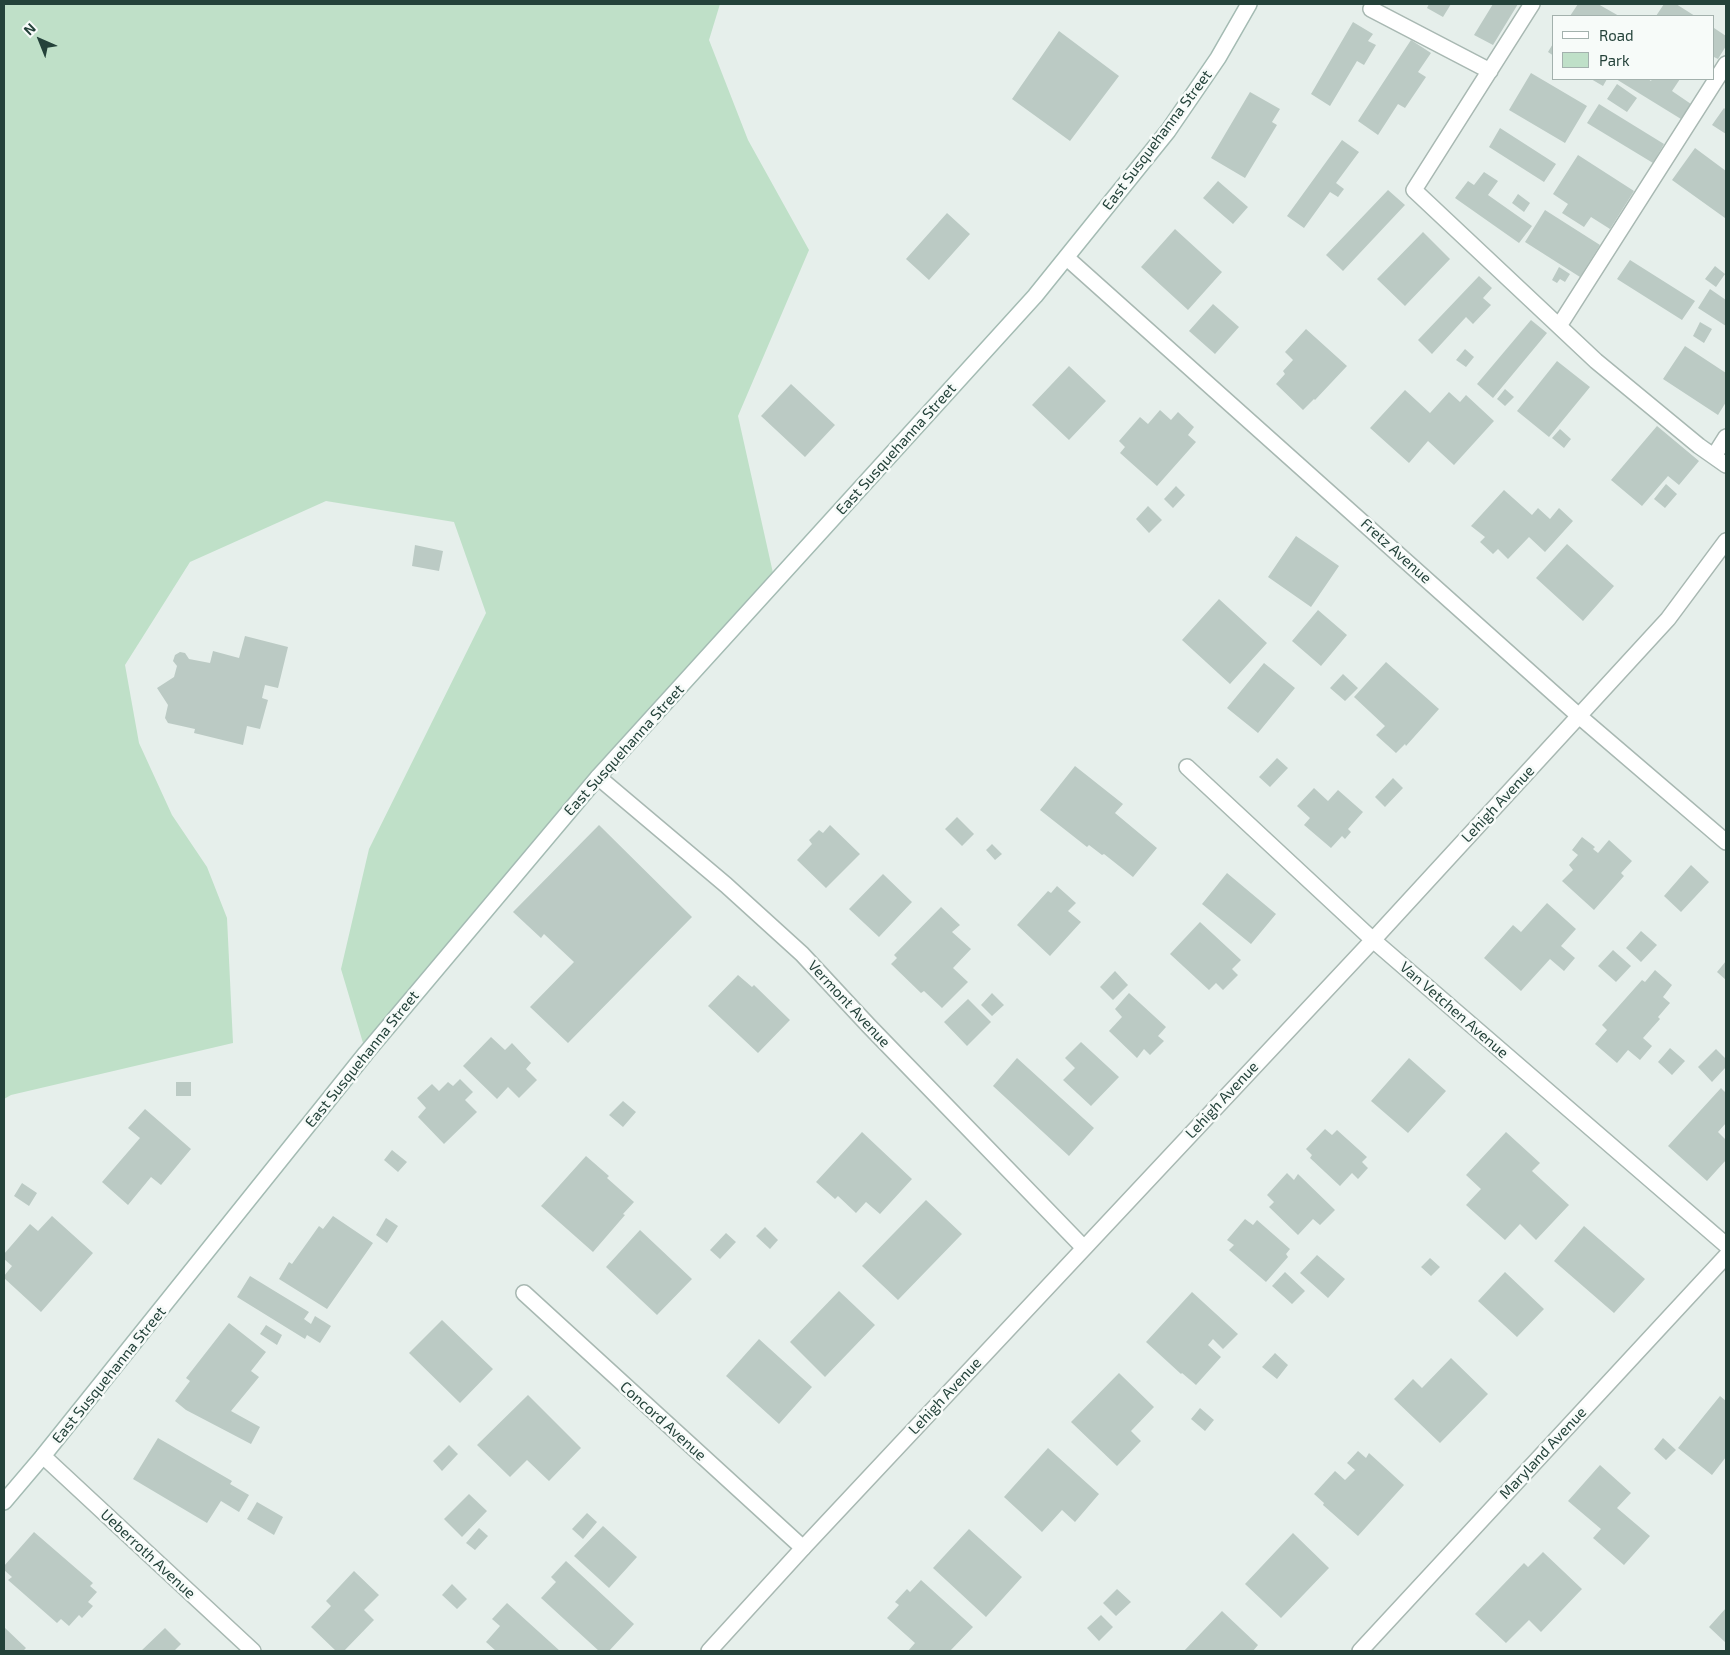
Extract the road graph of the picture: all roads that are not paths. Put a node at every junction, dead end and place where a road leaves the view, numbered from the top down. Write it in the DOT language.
graph roads {
  1 [pos="1249,4"];
  2 [pos="1532,4"];
  3 [pos="1371,9"];
  4 [pos="1726,64"];
  5 [pos="1490,71"];
  6 [pos="1067,258"];
  7 [pos="1560,326"];
  8 [pos="1726,437"];
  9 [pos="1720,460"];
  10 [pos="1726,541"];
  11 [pos="1579,716"];
  12 [pos="1187,767"];
  13 [pos="598,777"];
  14 [pos="1726,842"];
  15 [pos="1373,940"];
  16 [pos="1726,1245"];
  17 [pos="1084,1248"];
  18 [pos="1726,1256"];
  19 [pos="524,1293"];
  20 [pos="43,1456"];
  21 [pos="4,1502"];
  22 [pos="803,1548"];
  23 [pos="254,1651"];
  24 [pos="709,1651"];
  25 [pos="1360,1651"];
  1 -- 6 [label="street, East Susquehanna Street"];
  2 -- 5 [label="street"];
  3 -- 5 [label="street"];
  4 -- 7 [label="street"];
  5 -- 7 [label="street"];
  6 -- 11 [label="street, Fretz Avenue"];
  6 -- 13 [label="street, East Susquehanna Street"];
  7 -- 9 [label="street"];
  8 -- 9 [label="street"];
  10 -- 11 [label="street, Lehigh Avenue"];
  11 -- 14 [label="street, Fretz Avenue"];
  11 -- 15 [label="street, Lehigh Avenue"];
  12 -- 15 [label="street, Van Vetchen Avenue"];
  13 -- 17 [label="street, Vermont Avenue"];
  13 -- 20 [label="street, East Susquehanna Street"];
  15 -- 16 [label="street, Van Vetchen Avenue"];
  15 -- 17 [label="street, Lehigh Avenue"];
  17 -- 22 [label="street, Lehigh Avenue"];
  18 -- 25 [label="street, Maryland Avenue"];
  19 -- 22 [label="street, Concord Avenue"];
  20 -- 21 [label="street, East Susquehanna Street"];
  20 -- 23 [label="street, Ueberroth Avenue"];
  22 -- 24 [label="street, Lehigh Avenue"];
}
